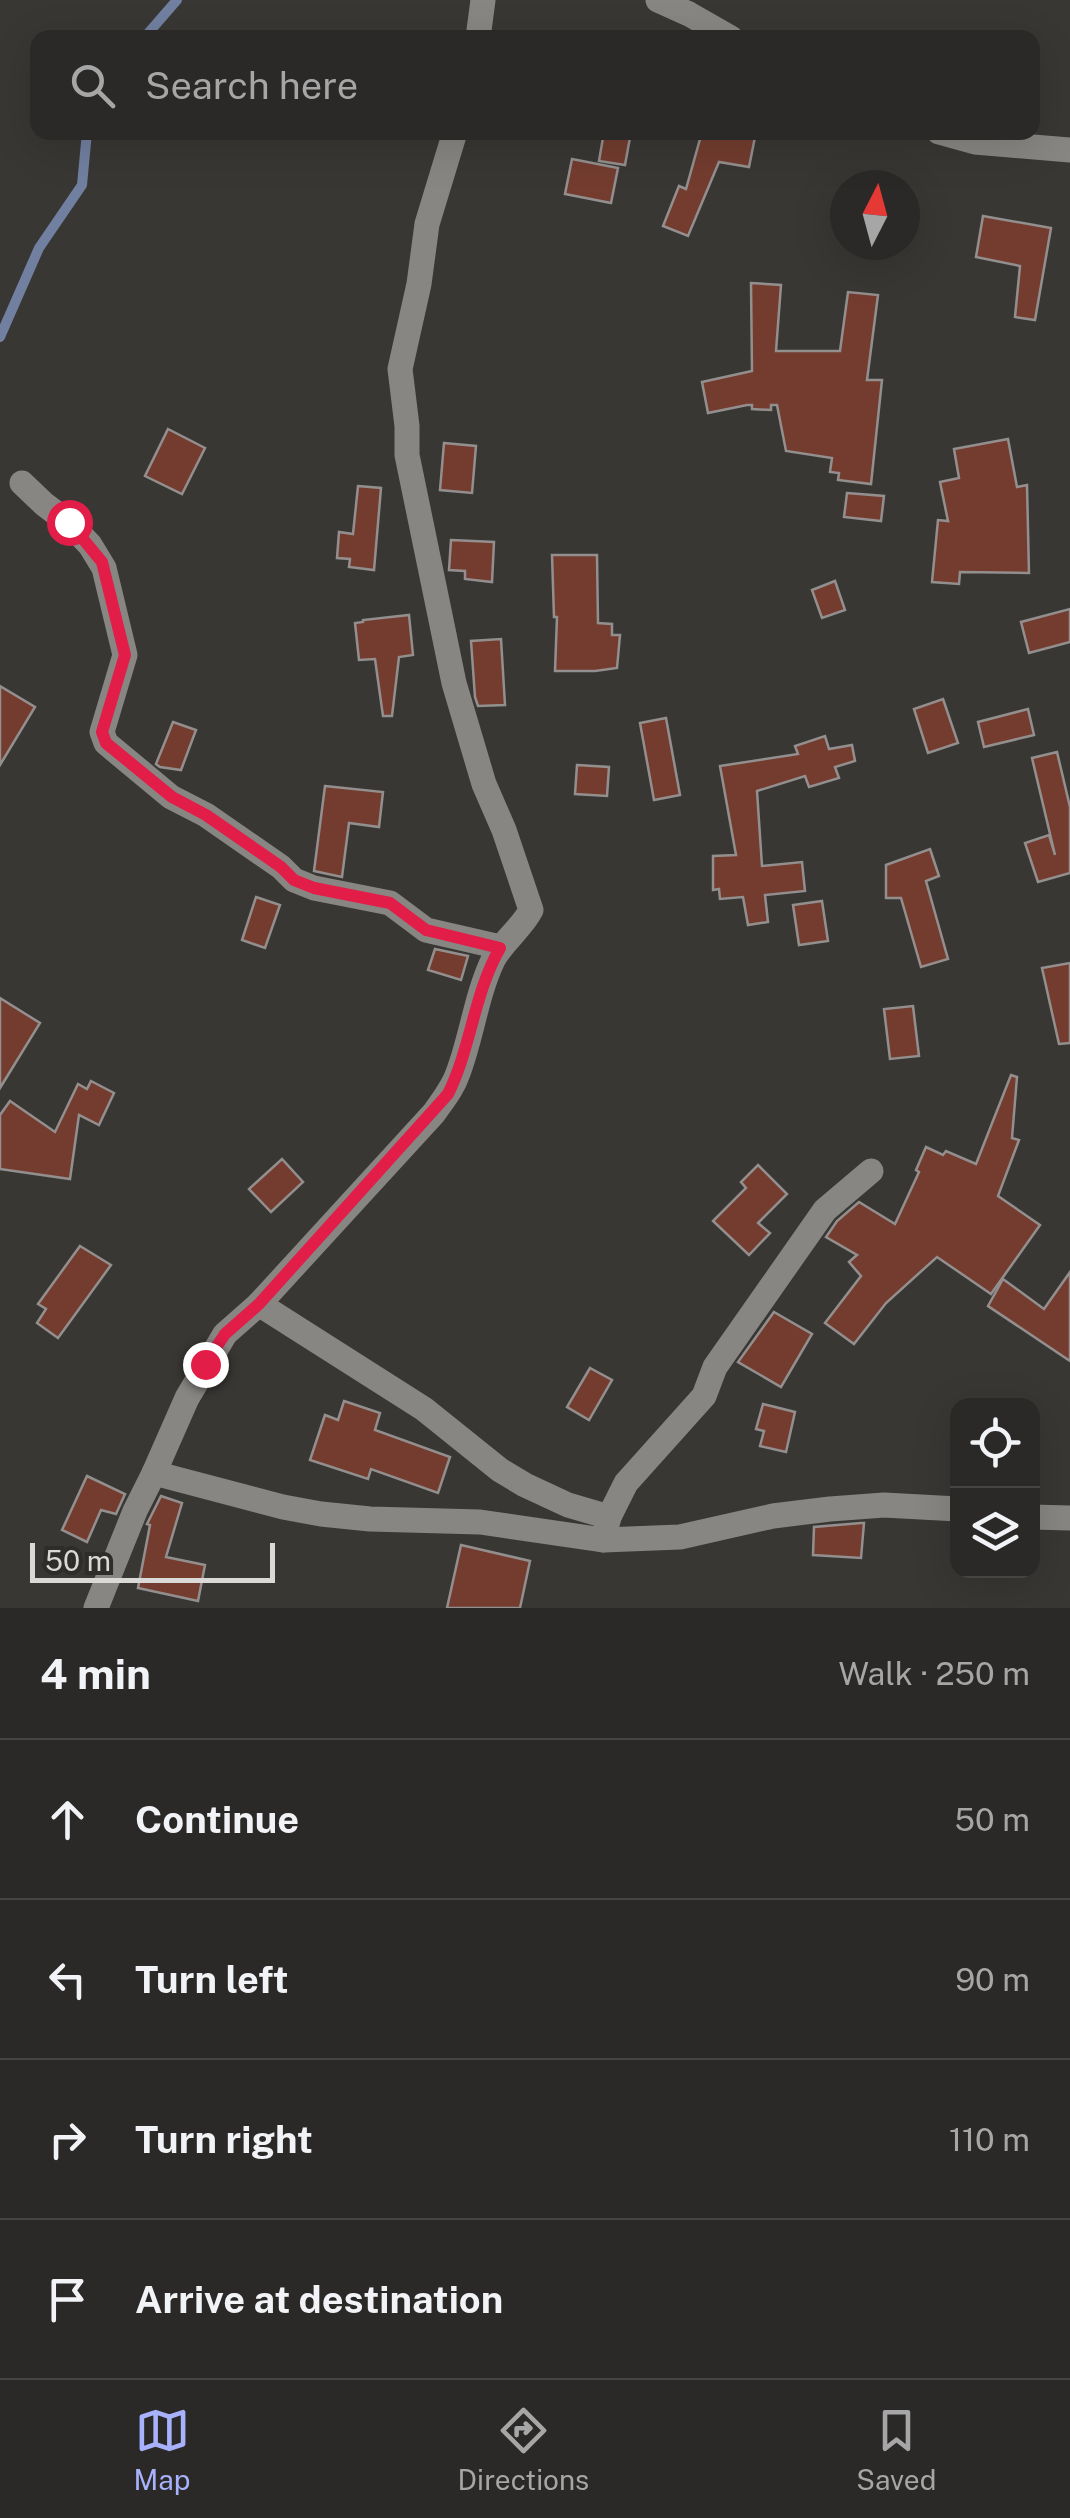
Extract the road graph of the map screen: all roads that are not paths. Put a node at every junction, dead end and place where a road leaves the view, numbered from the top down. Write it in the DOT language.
graph roads {
  1 [pos="483,0"];
  2 [pos="658,0"];
  3 [pos="479,30"];
  4 [pos="717,30"];
  5 [pos="453,140"];
  6 [pos="968,140"];
  7 [pos="1070,150"];
  8 [pos="22,483"];
  9 [pos="500,948"];
  10 [pos="871,1171"];
  11 [pos="259,1304"];
  12 [pos="154,1472"];
  13 [pos="950,1508"];
  14 [pos="1040,1518"];
  15 [pos="1070,1518"];
  16 [pos="606,1529"];
  17 [pos="96,1608"];
  1 -- 3 [label="street"];
  2 -- 4 [label="street"];
  5 -- 9 [label="street"];
  6 -- 7 [label="street"];
  8 -- 9 [label="street"];
  9 -- 11 [label="street"];
  10 -- 16 [label="street"];
  11 -- 12 [label="street"];
  11 -- 16 [label="street"];
  12 -- 16 [label="street"];
  12 -- 17 [label="street"];
  13 -- 16 [label="street"];
  14 -- 15 [label="street"];
}
